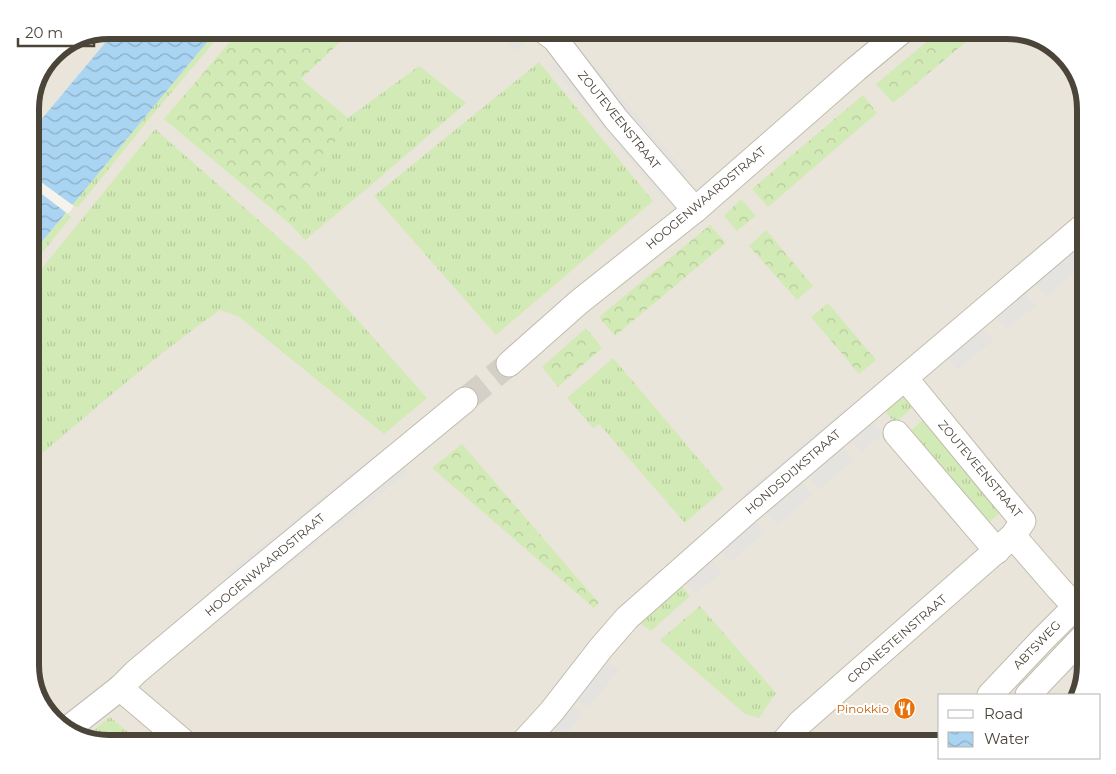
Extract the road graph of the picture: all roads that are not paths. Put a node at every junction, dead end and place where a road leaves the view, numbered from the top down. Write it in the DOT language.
graph roads {
  1 [pos="554,39"];
  2 [pos="892,39"];
  3 [pos="695,210"];
  4 [pos="1077,232"];
  5 [pos="509,364"];
  6 [pos="905,378"];
  7 [pos="465,400"];
  8 [pos="896,433"];
  9 [pos="1005,543"];
  10 [pos="1077,603"];
  11 [pos="1077,612"];
  12 [pos="1077,643"];
  13 [pos="120,688"];
  14 [pos="991,694"];
  15 [pos="1029,694"];
  16 [pos="72,725"];
  17 [pos="175,735"];
  18 [pos="530,735"];
  19 [pos="790,735"];
  1 -- 3 [label="street, ZOUTEVEENSTRAAT"];
  2 -- 3 [label="street, HOOGENWAARDSTRAAT"];
  3 -- 5 [label="street, HOOGENWAARDSTRAAT"];
  4 -- 6 [label="street, HONDSDIJKSTRAAT"];
  6 -- 9 [label="street, ZOUTEVEENSTRAAT"];
  6 -- 18 [label="street, HONDSDIJKSTRAAT"];
  7 -- 13 [label="street, HOOGENWAARDSTRAAT"];
  8 -- 9 [label="street"];
  9 -- 10 [label="street, ZOUTEVEENSTRAAT"];
  9 -- 19 [label="street, CRONESTEINSTRAAT"];
  11 -- 14 [label="street, ABTSWEG"];
  12 -- 15 [label="street"];
  13 -- 16 [label="street, HOOGENWAARDSTRAAT"];
  13 -- 17 [label="street"];
}
